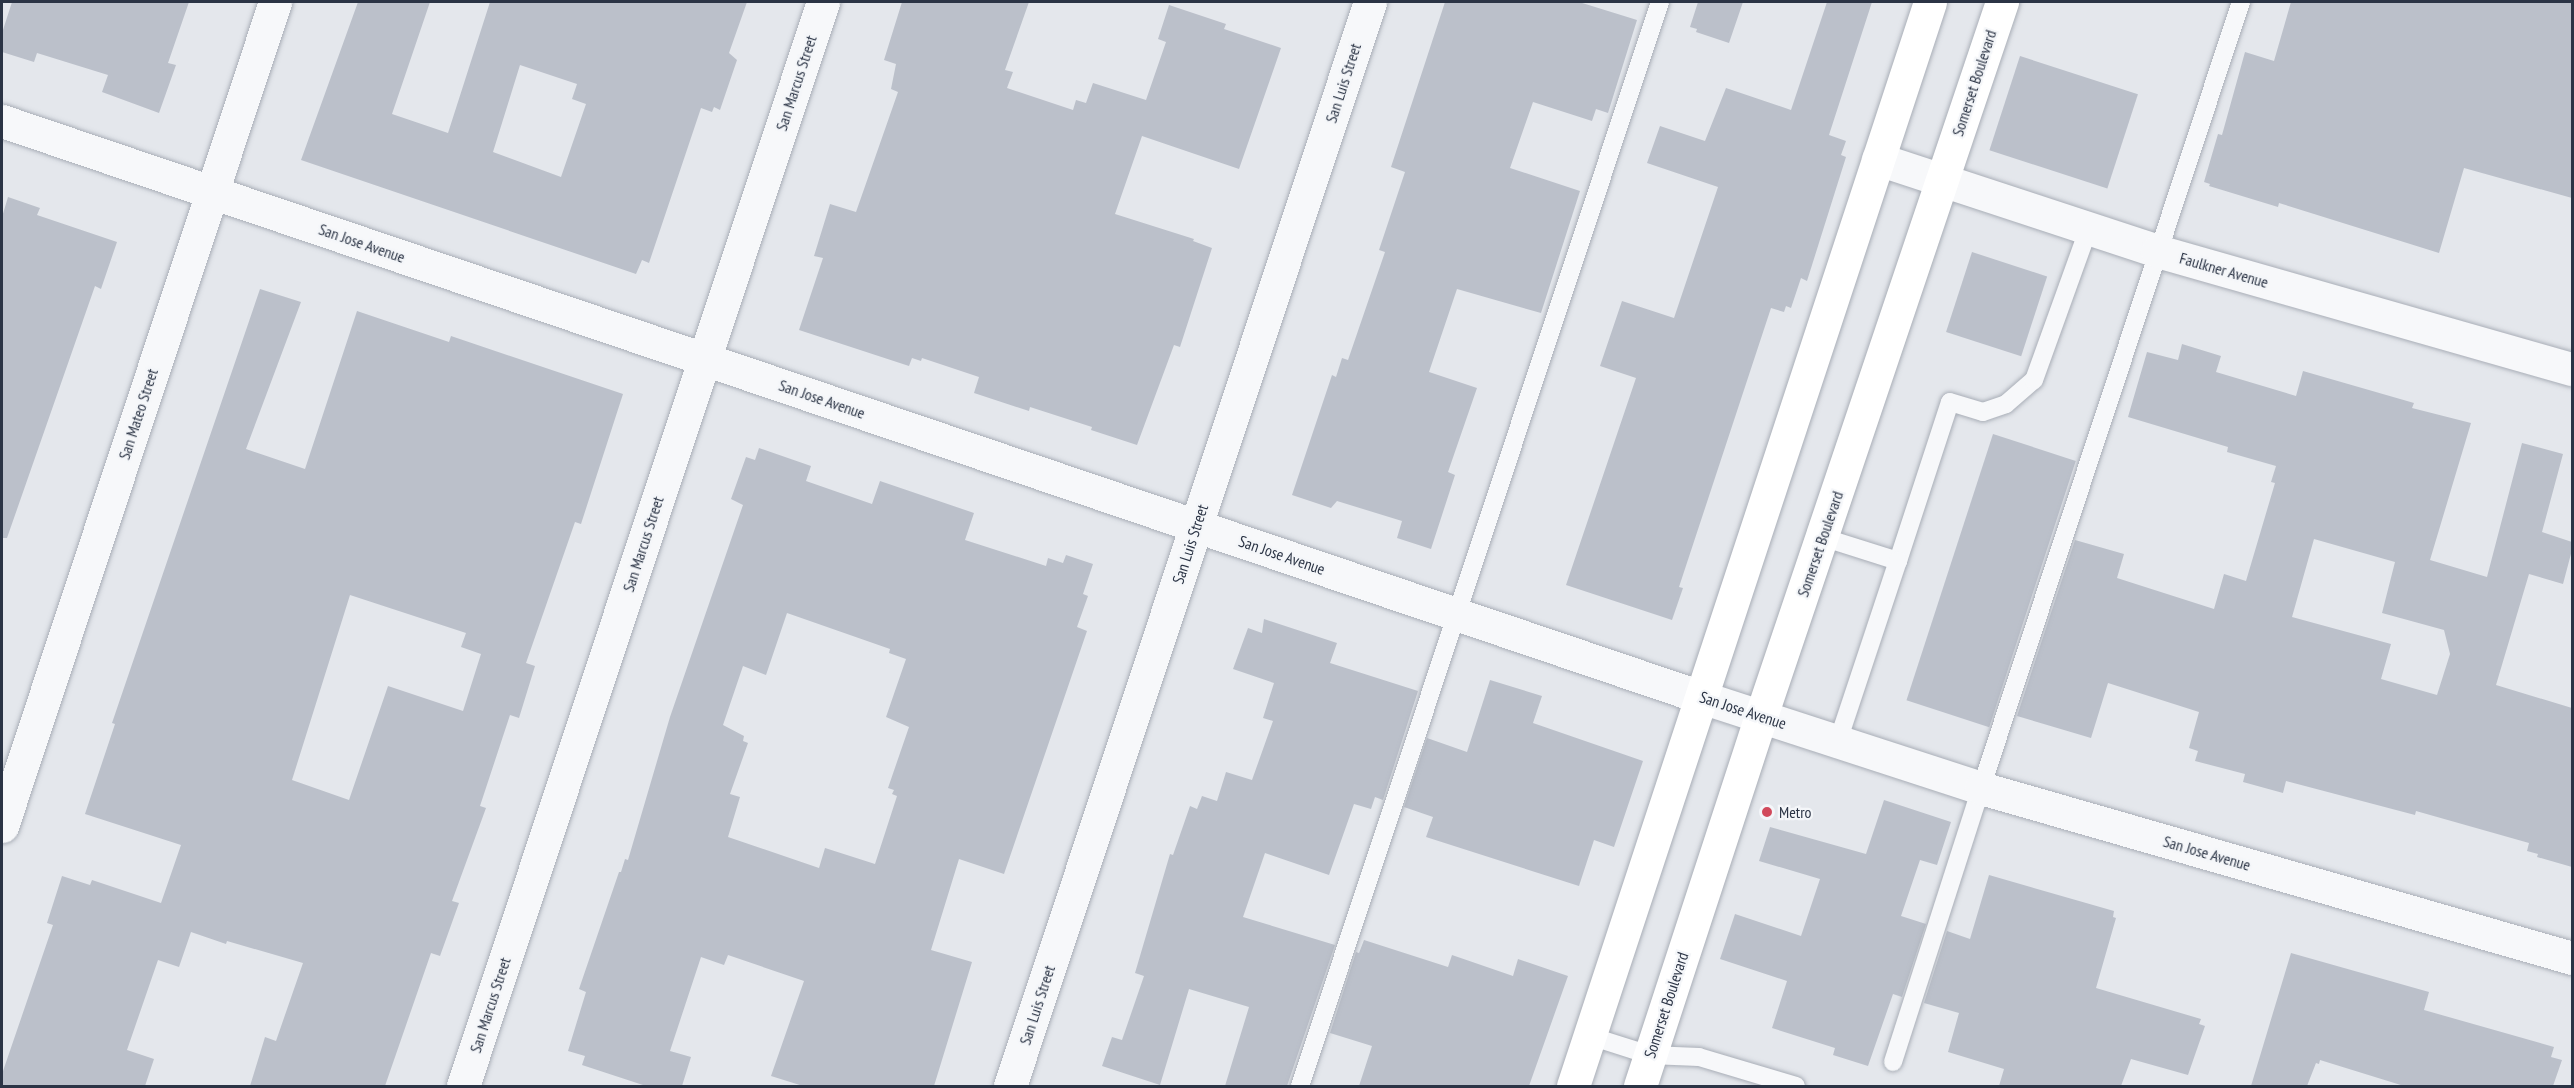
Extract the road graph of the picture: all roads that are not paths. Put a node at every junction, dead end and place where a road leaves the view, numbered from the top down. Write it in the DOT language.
graph roads {
  1 [pos="275,2"];
  2 [pos="824,2"];
  3 [pos="1370,2"];
  4 [pos="1660,2"];
  5 [pos="1930,2"];
  6 [pos="2001,2"];
  7 [pos="2241,2"];
  8 [pos="2,121"];
  9 [pos="1878,159"];
  10 [pos="1942,180"];
  11 [pos="211,192"];
  12 [pos="2088,230"];
  13 [pos="2157,251"];
  14 [pos="705,360"];
  15 [pos="2572,369"];
  16 [pos="1196,526"];
  17 [pos="1822,537"];
  18 [pos="1898,561"];
  19 [pos="1457,614"];
  20 [pos="1701,697"];
  21 [pos="1761,716"];
  22 [pos="1838,741"];
  23 [pos="1981,788"];
  24 [pos="2,826"];
  25 [pos="2572,958"];
  26 [pos="1590,1036"];
  27 [pos="1650,1054"];
  28 [pos="1893,1062"];
  29 [pos="1751,1080"];
  30 [pos="463,1086"];
  31 [pos="1010,1086"];
  32 [pos="1300,1086"];
  33 [pos="1573,1086"];
  34 [pos="1640,1086"];
  35 [pos="1796,1086"];
  1 -- 11 [label="street, San Mateo Street"];
  2 -- 14 [label="street, San Marcus Street"];
  3 -- 16 [label="street, San Luis Street"];
  4 -- 19 [label="lane"];
  5 -- 9 [label="main road"];
  6 -- 10 [label="main road, Somerset Boulevard"];
  7 -- 13 [label="lane"];
  8 -- 11 [label="street, San Jose Avenue"];
  9 -- 10 [label="street, Faulkner Avenue"];
  9 -- 20 [label="main road"];
  10 -- 12 [label="street, Faulkner Avenue"];
  10 -- 17 [label="main road, Somerset Boulevard"];
  11 -- 14 [label="street, San Jose Avenue"];
  11 -- 24 [label="street, San Mateo Street"];
  12 -- 13 [label="street, Faulkner Avenue"];
  12 -- 18 [label="lane"];
  13 -- 15 [label="street, Faulkner Avenue"];
  13 -- 23 [label="lane"];
  14 -- 16 [label="street, San Jose Avenue"];
  14 -- 30 [label="street, San Marcus Street"];
  16 -- 19 [label="street, San Jose Avenue"];
  16 -- 31 [label="street, San Luis Street"];
  17 -- 18 [label="lane"];
  17 -- 21 [label="main road, Somerset Boulevard"];
  18 -- 22 [label="lane"];
  19 -- 20 [label="street, San Jose Avenue"];
  19 -- 32 [label="lane"];
  20 -- 21 [label="street, San Jose Avenue"];
  20 -- 26 [label="main road"];
  21 -- 22 [label="street, San Jose Avenue"];
  21 -- 27 [label="main road, Somerset Boulevard"];
  22 -- 23 [label="street, San Jose Avenue"];
  23 -- 25 [label="street, San Jose Avenue"];
  23 -- 28 [label="lane"];
  26 -- 27 [label="lane"];
  26 -- 33 [label="main road"];
  27 -- 29 [label="lane"];
  27 -- 34 [label="main road, Somerset Boulevard"];
  29 -- 35 [label="lane"];
}
